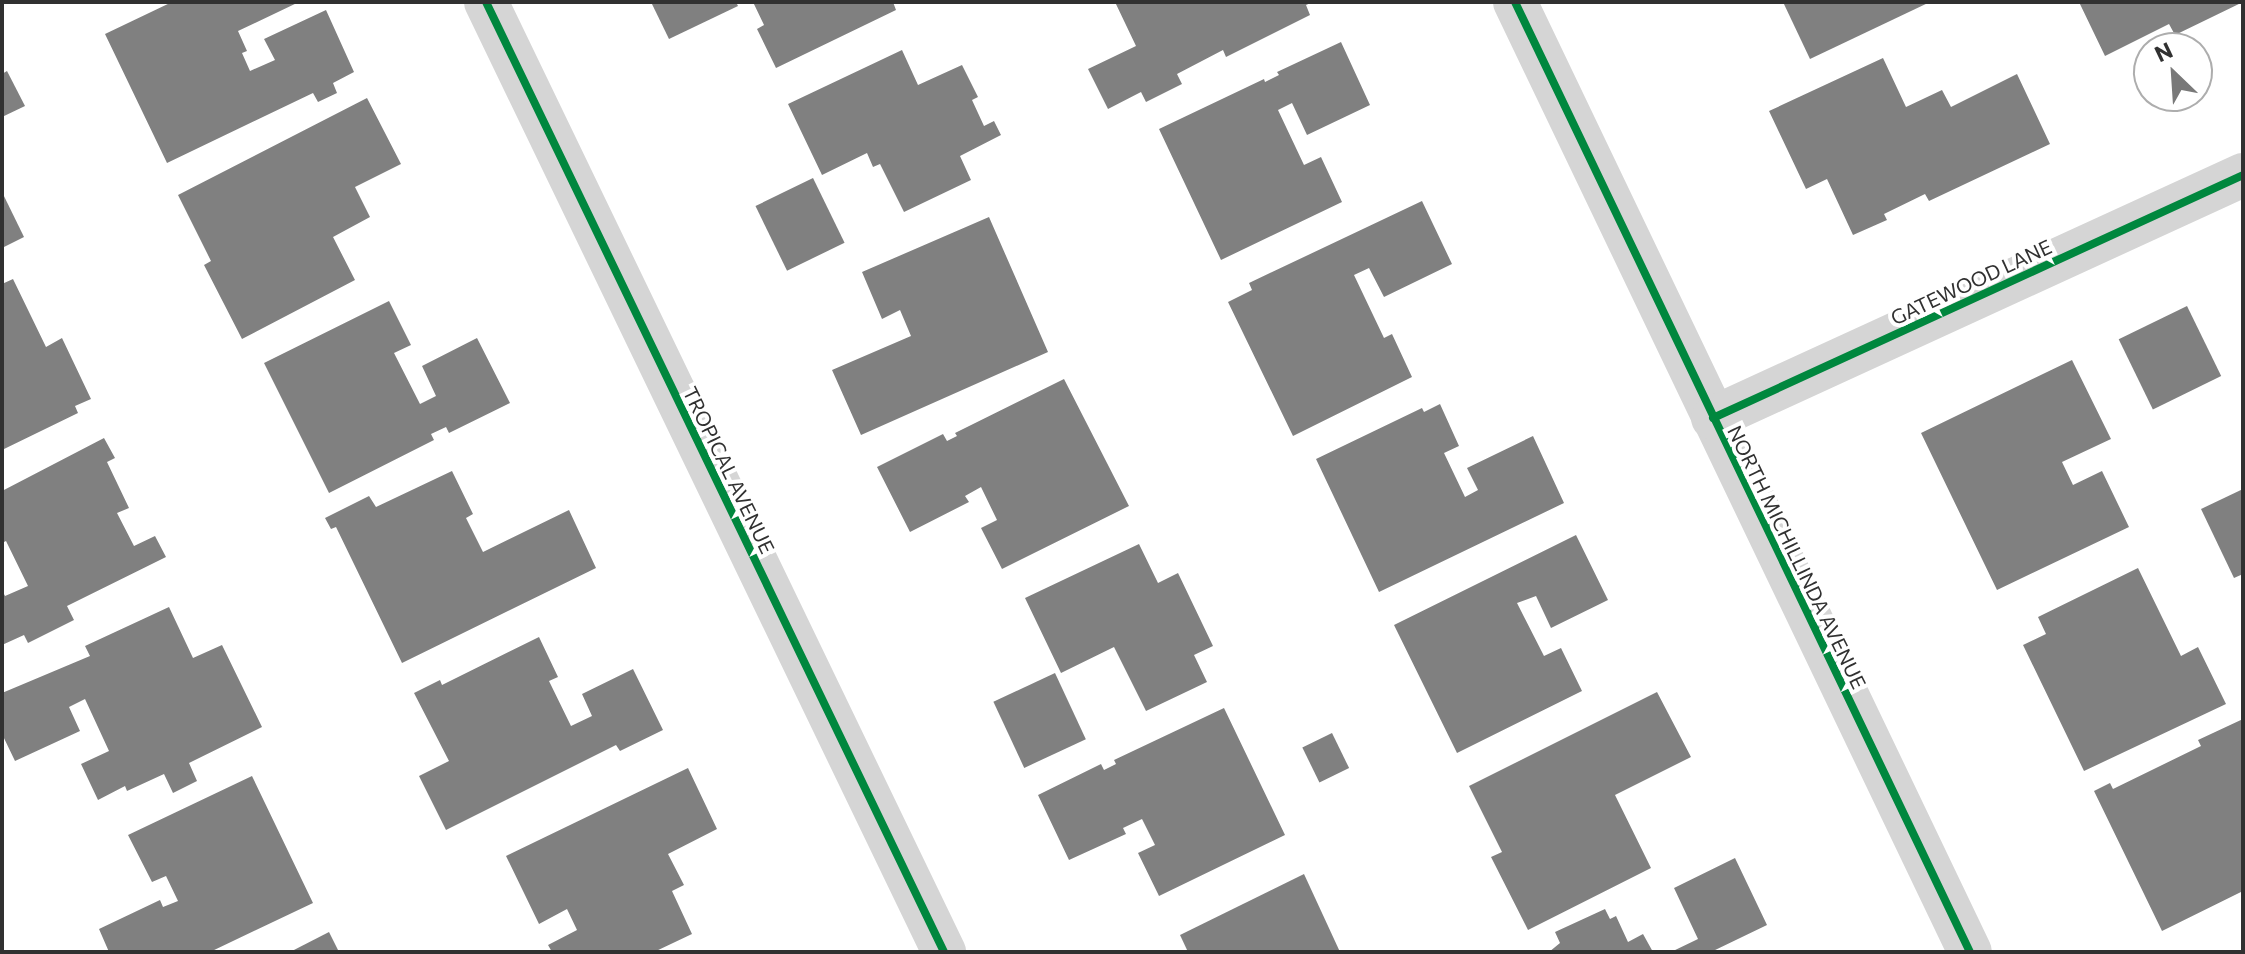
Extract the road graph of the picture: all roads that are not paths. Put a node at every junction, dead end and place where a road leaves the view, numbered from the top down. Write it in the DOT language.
graph roads {
  1 [pos="486,2"];
  2 [pos="1515,2"];
  3 [pos="2243,175"];
  4 [pos="1713,418"];
  5 [pos="944,952"];
  6 [pos="1970,952"];
  1 -- 5 [label="street, TROPICAL AVENUE"];
  2 -- 4 [label="street, NORTH MICHILLINDA AVENUE"];
  3 -- 4 [label="street, GATEWOOD LANE"];
  4 -- 6 [label="street, NORTH MICHILLINDA AVENUE"];
}
